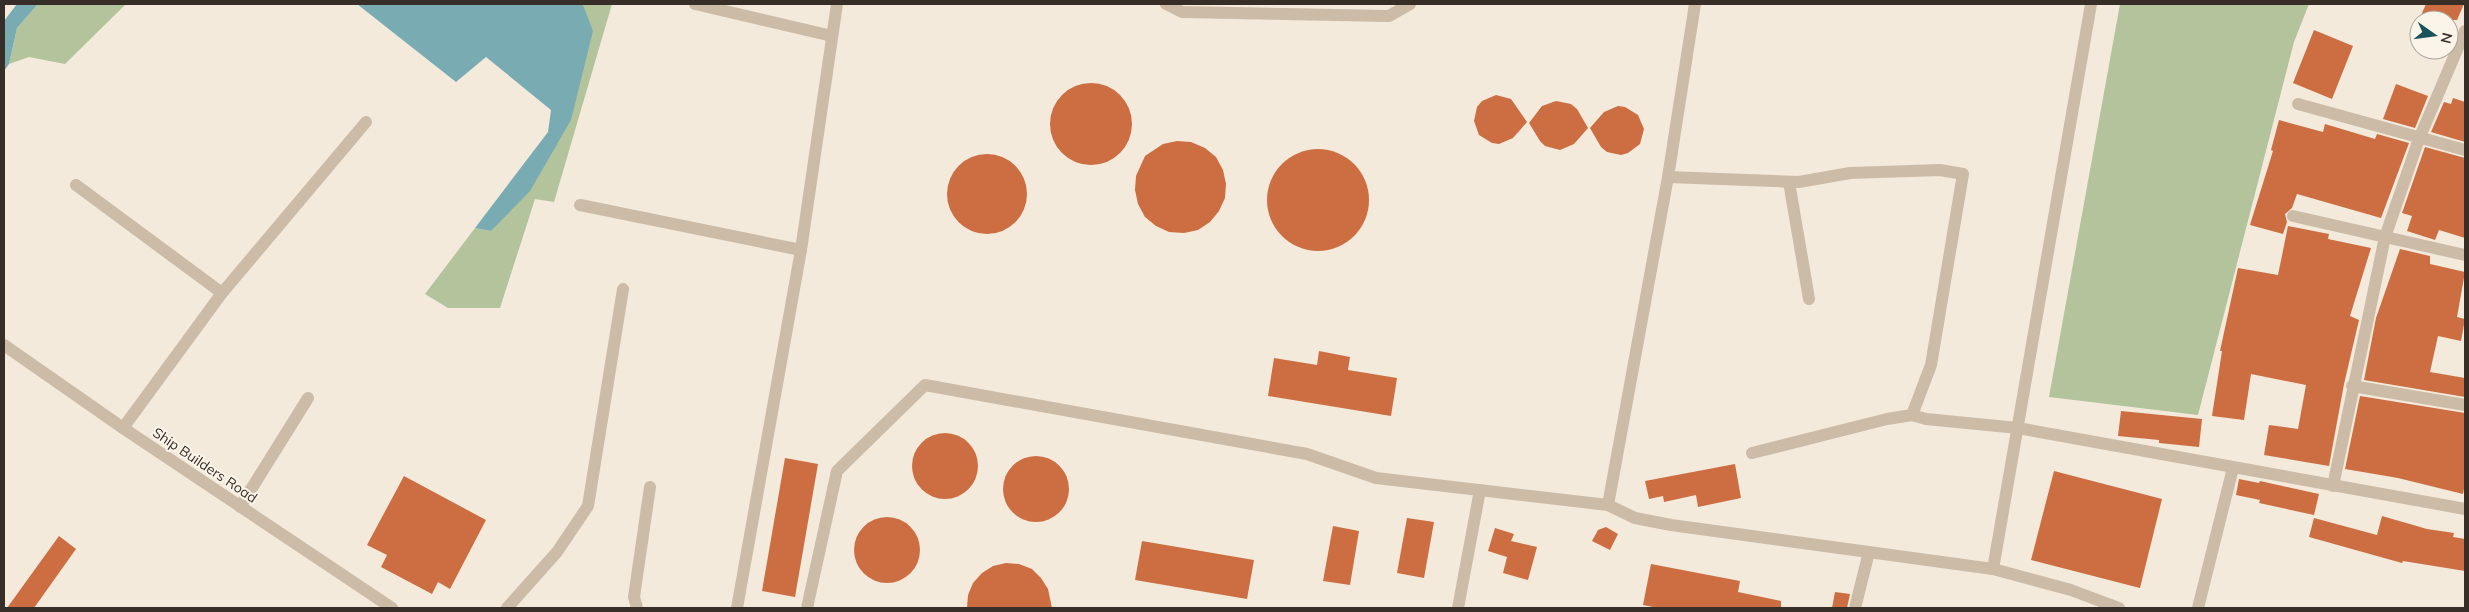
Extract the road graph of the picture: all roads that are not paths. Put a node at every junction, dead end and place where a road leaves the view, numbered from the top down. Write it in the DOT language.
graph roads {
  1 [pos="695,4"];
  2 [pos="837,4"];
  3 [pos="1166,4"];
  4 [pos="1410,4"];
  5 [pos="1695,4"];
  6 [pos="2091,4"];
  7 [pos="2465,31"];
  8 [pos="832,36"];
  9 [pos="2298,104"];
  10 [pos="366,122"];
  11 [pos="2419,139"];
  12 [pos="2465,150"];
  13 [pos="1668,177"];
  14 [pos="1789,182"];
  15 [pos="76,185"];
  16 [pos="580,205"];
  17 [pos="2293,216"];
  18 [pos="2385,237"];
  19 [pos="801,250"];
  20 [pos="2465,255"];
  21 [pos="623,289"];
  22 [pos="222,293"];
  23 [pos="1809,299"];
  24 [pos="4,345"];
  25 [pos="2352,386"];
  26 [pos="308,398"];
  27 [pos="2465,405"];
  28 [pos="1912,415"];
  29 [pos="123,428"];
  30 [pos="2018,428"];
  31 [pos="1752,453"];
  32 [pos="2233,468"];
  33 [pos="2333,486"];
  34 [pos="650,487"];
  35 [pos="1480,490"];
  36 [pos="1608,505"];
  37 [pos="240,507"];
  38 [pos="2465,509"];
  39 [pos="1869,552"];
  40 [pos="1993,569"];
  41 [pos="392,608"];
  42 [pos="507,608"];
  43 [pos="637,608"];
  44 [pos="737,608"];
  45 [pos="808,608"];
  46 [pos="1458,608"];
  47 [pos="1855,608"];
  48 [pos="2119,608"];
  49 [pos="2198,608"];
  1 -- 8 [label="street"];
  2 -- 8 [label="street"];
  3 -- 4 [label="street"];
  5 -- 13 [label="street"];
  6 -- 30 [label="street"];
  7 -- 11 [label="street"];
  8 -- 19 [label="street"];
  9 -- 11 [label="street"];
  10 -- 22 [label="street"];
  11 -- 12 [label="street"];
  11 -- 18 [label="street"];
  13 -- 14 [label="street"];
  13 -- 36 [label="street"];
  14 -- 23 [label="street"];
  14 -- 28 [label="street"];
  15 -- 22 [label="street"];
  16 -- 19 [label="street"];
  17 -- 18 [label="street"];
  18 -- 20 [label="street"];
  18 -- 25 [label="street"];
  19 -- 44 [label="street"];
  21 -- 42 [label="street"];
  22 -- 29 [label="street"];
  24 -- 29 [label="street, Ship Builders Road"];
  25 -- 27 [label="street"];
  25 -- 33 [label="street"];
  26 -- 37 [label="street"];
  28 -- 30 [label="street"];
  28 -- 31 [label="street"];
  29 -- 37 [label="street, Ship Builders Road"];
  30 -- 32 [label="street"];
  30 -- 40 [label="street"];
  32 -- 33 [label="street"];
  32 -- 49 [label="street"];
  33 -- 38 [label="street"];
  34 -- 43 [label="street"];
  35 -- 36 [label="street"];
  35 -- 45 [label="street"];
  35 -- 46 [label="street"];
  36 -- 39 [label="street"];
  37 -- 41 [label="street, Ship Builders Road"];
  39 -- 40 [label="street"];
  39 -- 47 [label="street"];
  40 -- 48 [label="street"];
}
